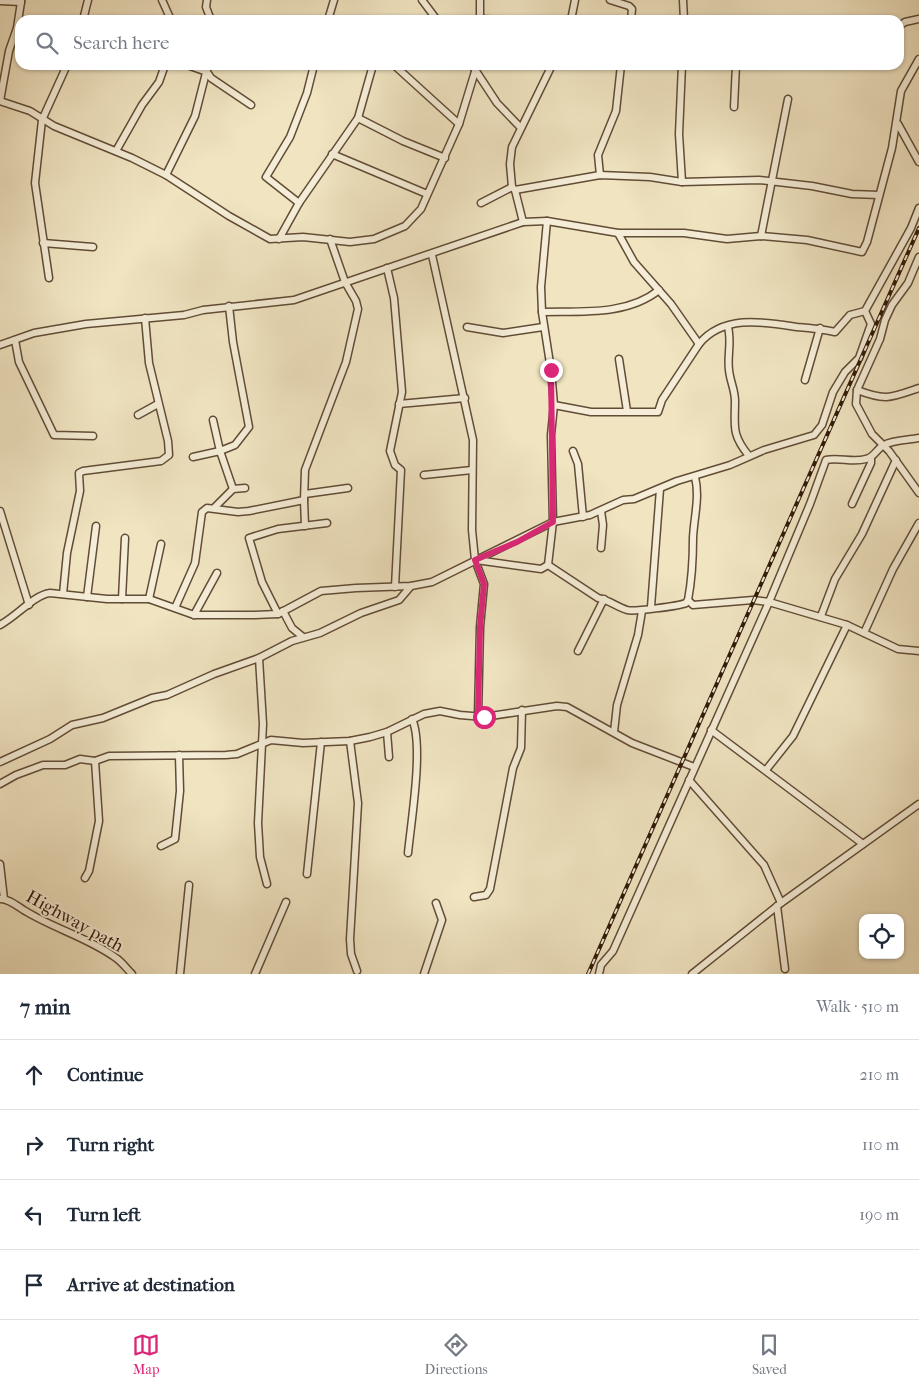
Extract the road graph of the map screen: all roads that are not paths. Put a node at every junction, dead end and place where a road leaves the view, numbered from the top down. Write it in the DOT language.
graph roads {
  1 [pos="88,0"];
  2 [pos="162,0"];
  3 [pos="207,0"];
  4 [pos="334,0"];
  5 [pos="422,0"];
  6 [pos="480,0"];
  7 [pos="575,0"];
  8 [pos="610,0"];
  9 [pos="683,0"];
  10 [pos="0,1"];
  11 [pos="21,1"];
  12 [pos="19,15"];
  13 [pos="84,15"];
  14 [pos="169,15"];
  15 [pos="209,15"];
  16 [pos="330,15"];
  17 [pos="433,15"];
  18 [pos="480,15"];
  19 [pos="571,15"];
  20 [pos="631,15"];
  21 [pos="684,15"];
  22 [pos="919,19"];
  23 [pos="904,23"];
  24 [pos="15,36"];
  25 [pos="919,60"];
  26 [pos="65,70"];
  27 [pos="163,70"];
  28 [pos="207,70"];
  29 [pos="207,70"];
  30 [pos="313,70"];
  31 [pos="372,70"];
  32 [pos="400,70"];
  33 [pos="476,70"];
  34 [pos="478,70"];
  35 [pos="549,70"];
  36 [pos="620,70"];
  37 [pos="682,70"];
  38 [pos="736,70"];
  39 [pos="788,99"];
  40 [pos="0,101"];
  41 [pos="251,105"];
  42 [pos="734,107"];
  43 [pos="358,118"];
  44 [pos="42,120"];
  45 [pos="897,123"];
  46 [pos="459,124"];
  47 [pos="520,127"];
  48 [pos="116,151"];
  49 [pos="332,154"];
  50 [pos="445,158"];
  51 [pos="919,162"];
  52 [pos="166,175"];
  53 [pos="600,175"];
  54 [pos="772,181"];
  55 [pos="682,182"];
  56 [pos="514,188"];
  57 [pos="427,194"];
  58 [pos="878,196"];
  59 [pos="299,203"];
  60 [pos="481,204"];
  61 [pos="919,208"];
  62 [pos="547,221"];
  63 [pos="523,222"];
  64 [pos="618,233"];
  65 [pos="761,236"];
  66 [pos="330,238"];
  67 [pos="279,239"];
  68 [pos="43,243"];
  69 [pos="93,247"];
  70 [pos="432,254"];
  71 [pos="919,257"];
  72 [pos="387,268"];
  73 [pos="49,278"];
  74 [pos="345,282"];
  75 [pos="659,290"];
  76 [pos="229,306"];
  77 [pos="865,311"];
  78 [pos="542,312"];
  79 [pos="145,318"];
  80 [pos="467,327"];
  81 [pos="543,327"];
  82 [pos="728,327"];
  83 [pos="820,328"];
  84 [pos="16,340"];
  85 [pos="699,344"];
  86 [pos="0,345"];
  87 [pos="619,359"];
  88 [pos="805,380"];
  89 [pos="919,388"];
  90 [pos="857,390"];
  91 [pos="465,398"];
  92 [pos="158,404"];
  93 [pos="399,404"];
  94 [pos="554,405"];
  95 [pos="627,411"];
  96 [pos="138,415"];
  97 [pos="213,420"];
  98 [pos="93,436"];
  99 [pos="919,438"];
  100 [pos="883,445"];
  101 [pos="220,450"];
  102 [pos="573,451"];
  103 [pos="749,456"];
  104 [pos="193,457"];
  105 [pos="871,458"];
  106 [pos="896,460"];
  107 [pos="472,470"];
  108 [pos="424,475"];
  109 [pos="694,477"];
  110 [pos="245,488"];
  111 [pos="348,488"];
  112 [pos="233,489"];
  113 [pos="660,489"];
  114 [pos="919,493"];
  115 [pos="305,497"];
  116 [pos="852,504"];
  117 [pos="215,507"];
  118 [pos="0,511"];
  119 [pos="601,511"];
  120 [pos="583,517"];
  121 [pos="553,522"];
  122 [pos="327,523"];
  123 [pos="919,523"];
  124 [pos="96,526"];
  125 [pos="305,526"];
  126 [pos="125,538"];
  127 [pos="160,544"];
  128 [pos="601,548"];
  129 [pos="475,560"];
  130 [pos="548,565"];
  131 [pos="217,573"];
  132 [pos="411,586"];
  133 [pos="395,587"];
  134 [pos="63,594"];
  135 [pos="87,597"];
  136 [pos="122,599"];
  137 [pos="149,599"];
  138 [pos="604,599"];
  139 [pos="688,600"];
  140 [pos="769,602"];
  141 [pos="29,605"];
  142 [pos="175,608"];
  143 [pos="651,608"];
  144 [pos="642,611"];
  145 [pos="280,613"];
  146 [pos="194,615"];
  147 [pos="821,616"];
  148 [pos="0,625"];
  149 [pos="847,625"];
  150 [pos="864,633"];
  151 [pos="303,637"];
  152 [pos="578,651"];
  153 [pos="919,651"];
  154 [pos="259,658"];
  155 [pos="522,710"];
  156 [pos="478,716"];
  157 [pos="412,719"];
  158 [pos="711,730"];
  159 [pos="387,732"];
  160 [pos="614,732"];
  161 [pos="350,741"];
  162 [pos="261,742"];
  163 [pos="321,742"];
  164 [pos="179,755"];
  165 [pos="389,757"];
  166 [pos="95,760"];
  167 [pos="0,762"];
  168 [pos="694,767"];
  169 [pos="766,770"];
  170 [pos="689,780"];
  171 [pos="0,784"];
  172 [pos="919,804"];
  173 [pos="863,844"];
  174 [pos="161,846"];
  175 [pos="408,853"];
  176 [pos="0,864"];
  177 [pos="308,874"];
  178 [pos="85,878"];
  179 [pos="267,884"];
  180 [pos="189,885"];
  181 [pos="474,897"];
  182 [pos="2,899"];
  183 [pos="286,902"];
  184 [pos="436,903"];
  185 [pos="779,904"];
  186 [pos="784,969"];
  187 [pos="357,971"];
  188 [pos="132,974"];
  189 [pos="180,974"];
  190 [pos="255,974"];
  191 [pos="424,974"];
  192 [pos="599,974"];
  193 [pos="692,974"];
  1 -- 13 [label="street"];
  2 -- 14 [label="street"];
  3 -- 15 [label="street"];
  4 -- 16 [label="street"];
  5 -- 17 [label="street"];
  6 -- 18 [label="street"];
  7 -- 19 [label="street"];
  8 -- 20 [label="street"];
  9 -- 21 [label="street"];
  10 -- 11 [label="street"];
  11 -- 12 [label="street"];
  22 -- 23 [label="street"];
  24 -- 40 [label="street"];
  25 -- 45 [label="street"];
  26 -- 44 [label="street"];
  27 -- 48 [label="street"];
  28 -- 41 [label="street"];
  29 -- 52 [label="street"];
  30 -- 59 [label="street"];
  31 -- 43 [label="street"];
  32 -- 46 [label="street"];
  33 -- 46 [label="street"];
  34 -- 47 [label="street"];
  35 -- 47 [label="street"];
  36 -- 53 [label="street"];
  37 -- 55 [label="street"];
  38 -- 42 [label="street"];
  39 -- 54 [label="street"];
  40 -- 44 [label="street"];
  43 -- 49 [label="street"];
  43 -- 50 [label="street"];
  44 -- 48 [label="street"];
  44 -- 68 [label="street"];
  45 -- 51 [label="street"];
  45 -- 58 [label="street"];
  46 -- 50 [label="street"];
  47 -- 56 [label="street"];
  48 -- 52 [label="street"];
  49 -- 57 [label="street"];
  49 -- 59 [label="street"];
  50 -- 57 [label="street"];
  52 -- 67 [label="street"];
  53 -- 55 [label="street"];
  53 -- 56 [label="street"];
  54 -- 55 [label="street"];
  54 -- 58 [label="street"];
  54 -- 65 [label="street"];
  56 -- 60 [label="street"];
  56 -- 63 [label="street"];
  57 -- 66 [label="street"];
  58 -- 65 [label="street"];
  59 -- 67 [label="street"];
  61 -- 77 [label="street"];
  62 -- 63 [label="street"];
  62 -- 64 [label="street"];
  62 -- 78 [label="street"];
  63 -- 70 [label="street"];
  64 -- 65 [label="street"];
  64 -- 75 [label="street"];
  66 -- 67 [label="street"];
  66 -- 74 [label="street"];
  68 -- 69 [label="street"];
  68 -- 73 [label="street"];
  70 -- 72 [label="street"];
  70 -- 91 [label="street"];
  71 -- 90 [label="street"];
  72 -- 74 [label="street"];
  72 -- 93 [label="street"];
  74 -- 76 [label="street"];
  74 -- 115 [label="street"];
  75 -- 78 [label="street"];
  75 -- 85 [label="street"];
  76 -- 79 [label="street"];
  76 -- 101 [label="street"];
  77 -- 83 [label="street"];
  77 -- 103 [label="street"];
  78 -- 81 [label="street"];
  79 -- 84 [label="street"];
  79 -- 92 [label="street"];
  80 -- 81 [label="street"];
  81 -- 94 [label="street"];
  82 -- 83 [label="street"];
  82 -- 85 [label="street"];
  82 -- 103 [label="street"];
  83 -- 88 [label="street"];
  84 -- 86 [label="street"];
  84 -- 98 [label="street"];
  85 -- 95 [label="street"];
  87 -- 95 [label="street"];
  89 -- 90 [label="street"];
  90 -- 100 [label="street"];
  91 -- 93 [label="street"];
  91 -- 107 [label="street"];
  92 -- 96 [label="street"];
  92 -- 134 [label="street"];
  93 -- 133 [label="street"];
  94 -- 95 [label="street"];
  94 -- 121 [label="street"];
  97 -- 101 [label="street"];
  99 -- 100 [label="street"];
  100 -- 105 [label="street"];
  100 -- 106 [label="street"];
  101 -- 104 [label="street"];
  101 -- 112 [label="street"];
  102 -- 120 [label="street"];
  103 -- 109 [label="street"];
  105 -- 116 [label="street"];
  105 -- 140 [label="street"];
  106 -- 114 [label="street"];
  106 -- 147 [label="street"];
  107 -- 108 [label="street"];
  107 -- 129 [label="street"];
  109 -- 113 [label="street"];
  109 -- 139 [label="street"];
  110 -- 112 [label="street"];
  111 -- 115 [label="street"];
  112 -- 117 [label="street"];
  113 -- 119 [label="street"];
  113 -- 143 [label="street"];
  115 -- 117 [label="street"];
  115 -- 125 [label="street"];
  117 -- 142 [label="street"];
  118 -- 141 [label="street"];
  119 -- 120 [label="street"];
  119 -- 128 [label="street"];
  120 -- 121 [label="street"];
  121 -- 129 [label="street"];
  121 -- 130 [label="street"];
  122 -- 125 [label="street"];
  123 -- 150 [label="street"];
  124 -- 135 [label="street"];
  125 -- 145 [label="street"];
  126 -- 136 [label="street"];
  127 -- 137 [label="street"];
  129 -- 130 [label="street"];
  129 -- 132 [label="street"];
  129 -- 156 [label="street"];
  130 -- 138 [label="street"];
  131 -- 146 [label="street"];
  132 -- 133 [label="street"];
  132 -- 151 [label="street"];
  133 -- 145 [label="street"];
  134 -- 135 [label="street"];
  134 -- 141 [label="street"];
  135 -- 136 [label="street"];
  136 -- 137 [label="street"];
  137 -- 142 [label="street"];
  138 -- 144 [label="street"];
  138 -- 152 [label="street"];
  139 -- 140 [label="street"];
  139 -- 143 [label="street"];
  140 -- 147 [label="street"];
  140 -- 158 [label="street"];
  141 -- 148 [label="street"];
  142 -- 146 [label="street"];
  143 -- 144 [label="street"];
  144 -- 160 [label="street"];
  145 -- 146 [label="street"];
  145 -- 151 [label="street"];
  147 -- 149 [label="street"];
  149 -- 150 [label="street"];
  149 -- 169 [label="street"];
  150 -- 153 [label="street"];
  151 -- 154 [label="street"];
  154 -- 162 [label="street"];
  154 -- 167 [label="street"];
  155 -- 156 [label="street"];
  155 -- 160 [label="street"];
  155 -- 181 [label="street"];
  156 -- 157 [label="street"];
  157 -- 159 [label="street"];
  157 -- 175 [label="street"];
  158 -- 168 [label="street"];
  158 -- 169 [label="street"];
  159 -- 161 [label="street"];
  159 -- 165 [label="street"];
  160 -- 168 [label="street"];
  161 -- 163 [label="street"];
  161 -- 187 [label="street"];
  162 -- 163 [label="street"];
  162 -- 164 [label="street"];
  162 -- 179 [label="street"];
  163 -- 177 [label="street"];
  164 -- 166 [label="street"];
  164 -- 174 [label="street"];
  166 -- 171 [label="street"];
  166 -- 178 [label="street"];
  168 -- 170 [label="street"];
  169 -- 173 [label="street"];
  170 -- 185 [label="street"];
  170 -- 192 [label="street"];
  172 -- 173 [label="street"];
  173 -- 185 [label="street"];
  176 -- 182 [label="street"];
  180 -- 189 [label="street"];
  182 -- 188 [label="street, Highway path"];
  183 -- 190 [label="street"];
  184 -- 191 [label="street"];
  185 -- 186 [label="street"];
  185 -- 193 [label="street"];
}
